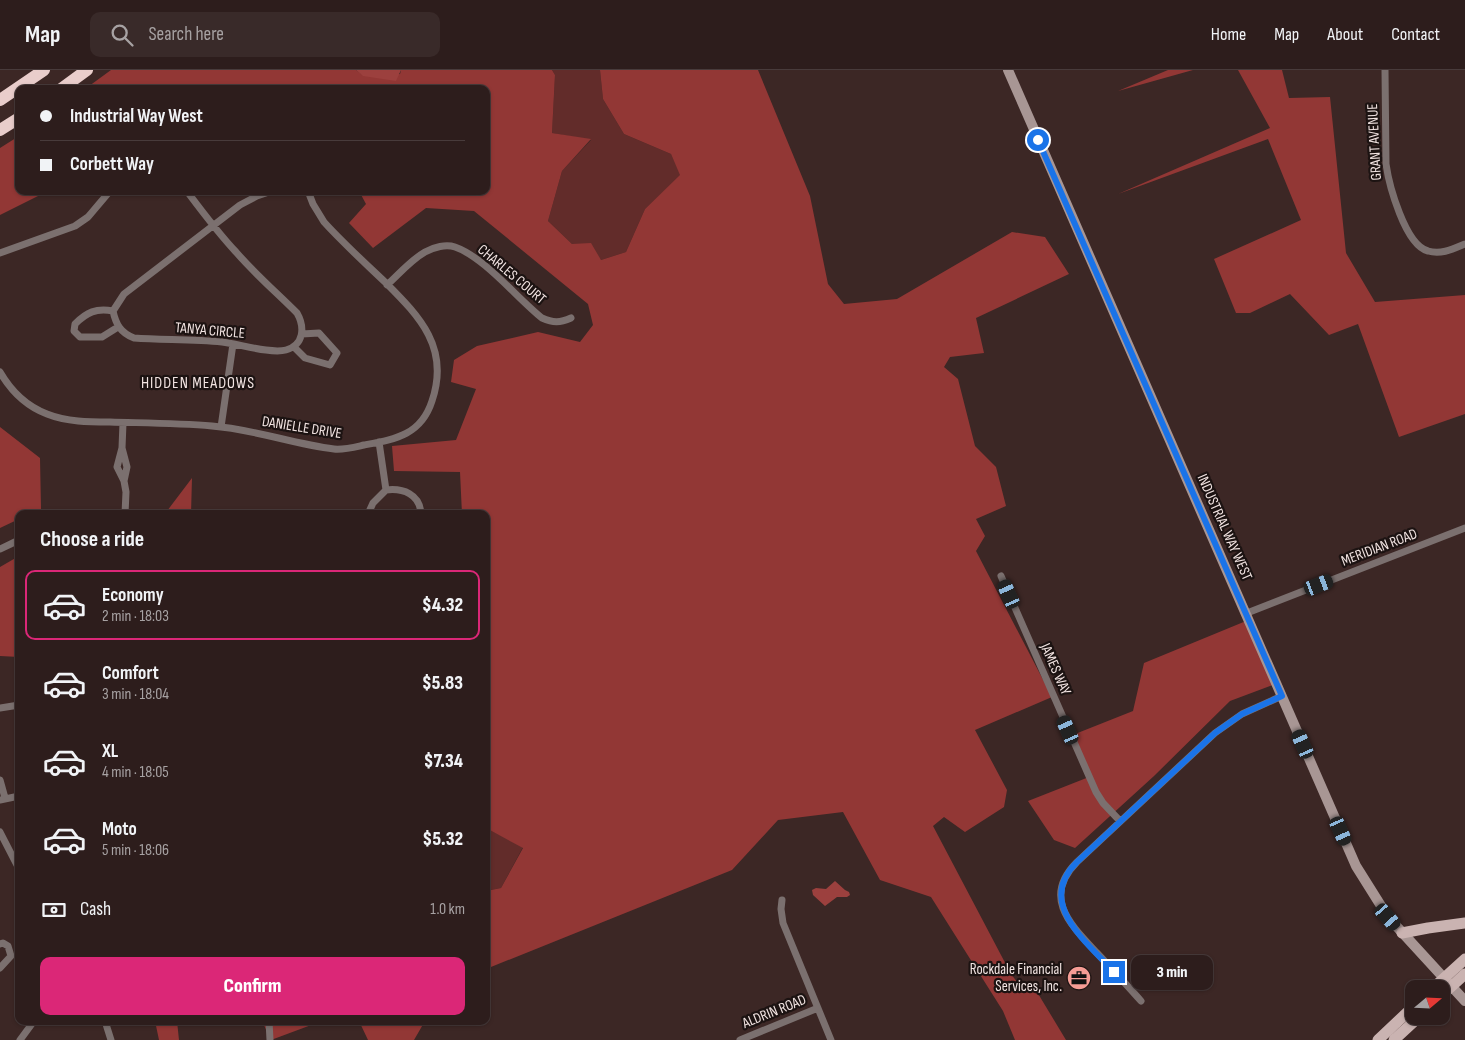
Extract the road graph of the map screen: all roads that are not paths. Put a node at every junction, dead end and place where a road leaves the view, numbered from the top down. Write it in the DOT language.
graph roads {
  1 [pos="44,70"];
  2 [pos="87,70"];
  3 [pos="1008,70"];
  4 [pos="1386,70"];
  5 [pos="22,85"];
  6 [pos="66,85"];
  7 [pos="15,90"];
  8 [pos="0,100"];
  9 [pos="15,121"];
  10 [pos="0,130"];
  11 [pos="107,195"];
  12 [pos="191,195"];
  13 [pos="262,195"];
  14 [pos="310,195"];
  15 [pos="214,226"];
  16 [pos="1465,244"];
  17 [pos="0,253"];
  18 [pos="387,285"];
  19 [pos="113,311"];
  20 [pos="571,318"];
  21 [pos="118,327"];
  22 [pos="302,334"];
  23 [pos="233,344"];
  24 [pos="294,347"];
  25 [pos="0,372"];
  26 [pos="123,423"];
  27 [pos="221,427"];
  28 [pos="379,442"];
  29 [pos="386,490"];
  30 [pos="126,510"];
  31 [pos="370,510"];
  32 [pos="420,510"];
  33 [pos="1465,528"];
  34 [pos="15,542"];
  35 [pos="0,549"];
  36 [pos="1001,576"];
  37 [pos="1247,613"];
  38 [pos="1282,696"];
  39 [pos="15,706"];
  40 [pos="0,708"];
  41 [pos="0,780"];
  42 [pos="15,797"];
  43 [pos="2,799"];
  44 [pos="1120,821"];
  45 [pos="0,832"];
  46 [pos="15,861"];
  47 [pos="782,900"];
  48 [pos="1465,923"];
  49 [pos="1402,933"];
  50 [pos="0,944"];
  51 [pos="1465,959"];
  52 [pos="0,968"];
  53 [pos="1465,974"];
  54 [pos="1446,980"];
  55 [pos="1449,980"];
  56 [pos="1450,981"];
  57 [pos="1450,984"];
  58 [pos="1141,1001"];
  59 [pos="1465,1001"];
  60 [pos="818,1008"];
  61 [pos="1405,1014"];
  62 [pos="31,1025"];
  63 [pos="106,1025"];
  64 [pos="269,1025"];
  65 [pos="1410,1025"];
  66 [pos="20,1040"];
  67 [pos="111,1040"];
  68 [pos="270,1040"];
  69 [pos="740,1040"];
  70 [pos="831,1040"];
  71 [pos="1378,1040"];
  72 [pos="1394,1040"];
  1 -- 5 [label="highway"];
  2 -- 6 [label="highway"];
  3 -- 37 [label="street, INDUSTRIAL WAY WEST"];
  4 -- 16 [label="street, GRANT AVENUE"];
  7 -- 8 [label="highway"];
  9 -- 10 [label="highway"];
  11 -- 17 [label="street"];
  12 -- 15 [label="street"];
  13 -- 15 [label="street"];
  14 -- 18 [label="street, DANIELLE DRIVE"];
  15 -- 19 [label="street"];
  15 -- 22 [label="street"];
  18 -- 20 [label="street, CHARLES COURT"];
  18 -- 28 [label="street, DANIELLE DRIVE"];
  19 -- 21 [label="street"];
  19 -- 21 [label="street"];
  21 -- 23 [label="street, TANYA CIRCLE"];
  22 -- 24 [label="street"];
  22 -- 24 [label="street"];
  23 -- 24 [label="street, TANYA CIRCLE"];
  23 -- 27 [label="street"];
  25 -- 26 [label="street, DANIELLE DRIVE"];
  26 -- 27 [label="street, DANIELLE DRIVE"];
  26 -- 30 [label="street"];
  27 -- 28 [label="street, DANIELLE DRIVE"];
  28 -- 29 [label="street"];
  29 -- 31 [label="street"];
  29 -- 32 [label="street"];
  33 -- 37 [label="street, MERIDIAN ROAD"];
  34 -- 35 [label="street"];
  36 -- 44 [label="street, JAMES WAY"];
  37 -- 38 [label="street, INDUSTRIAL WAY WEST"];
  38 -- 44 [label="street"];
  38 -- 49 [label="street, INDUSTRIAL WAY WEST"];
  39 -- 40 [label="street"];
  41 -- 43 [label="street"];
  42 -- 43 [label="street"];
  44 -- 58 [label="street"];
  45 -- 46 [label="street"];
  47 -- 60 [label="street"];
  48 -- 49 [label="main road"];
  49 -- 54 [label="street, INDUSTRIAL WAY WEST"];
  50 -- 52 [label="street"];
  51 -- 55 [label="main road"];
  53 -- 56 [label="main road"];
  57 -- 59 [label="street, INDUSTRIAL WAY WEST"];
  60 -- 69 [label="street, ALDRIN ROAD"];
  60 -- 70 [label="street"];
  61 -- 71 [label="main road"];
  62 -- 66 [label="street"];
  63 -- 67 [label="street"];
  64 -- 68 [label="street"];
  65 -- 72 [label="main road"];
}
